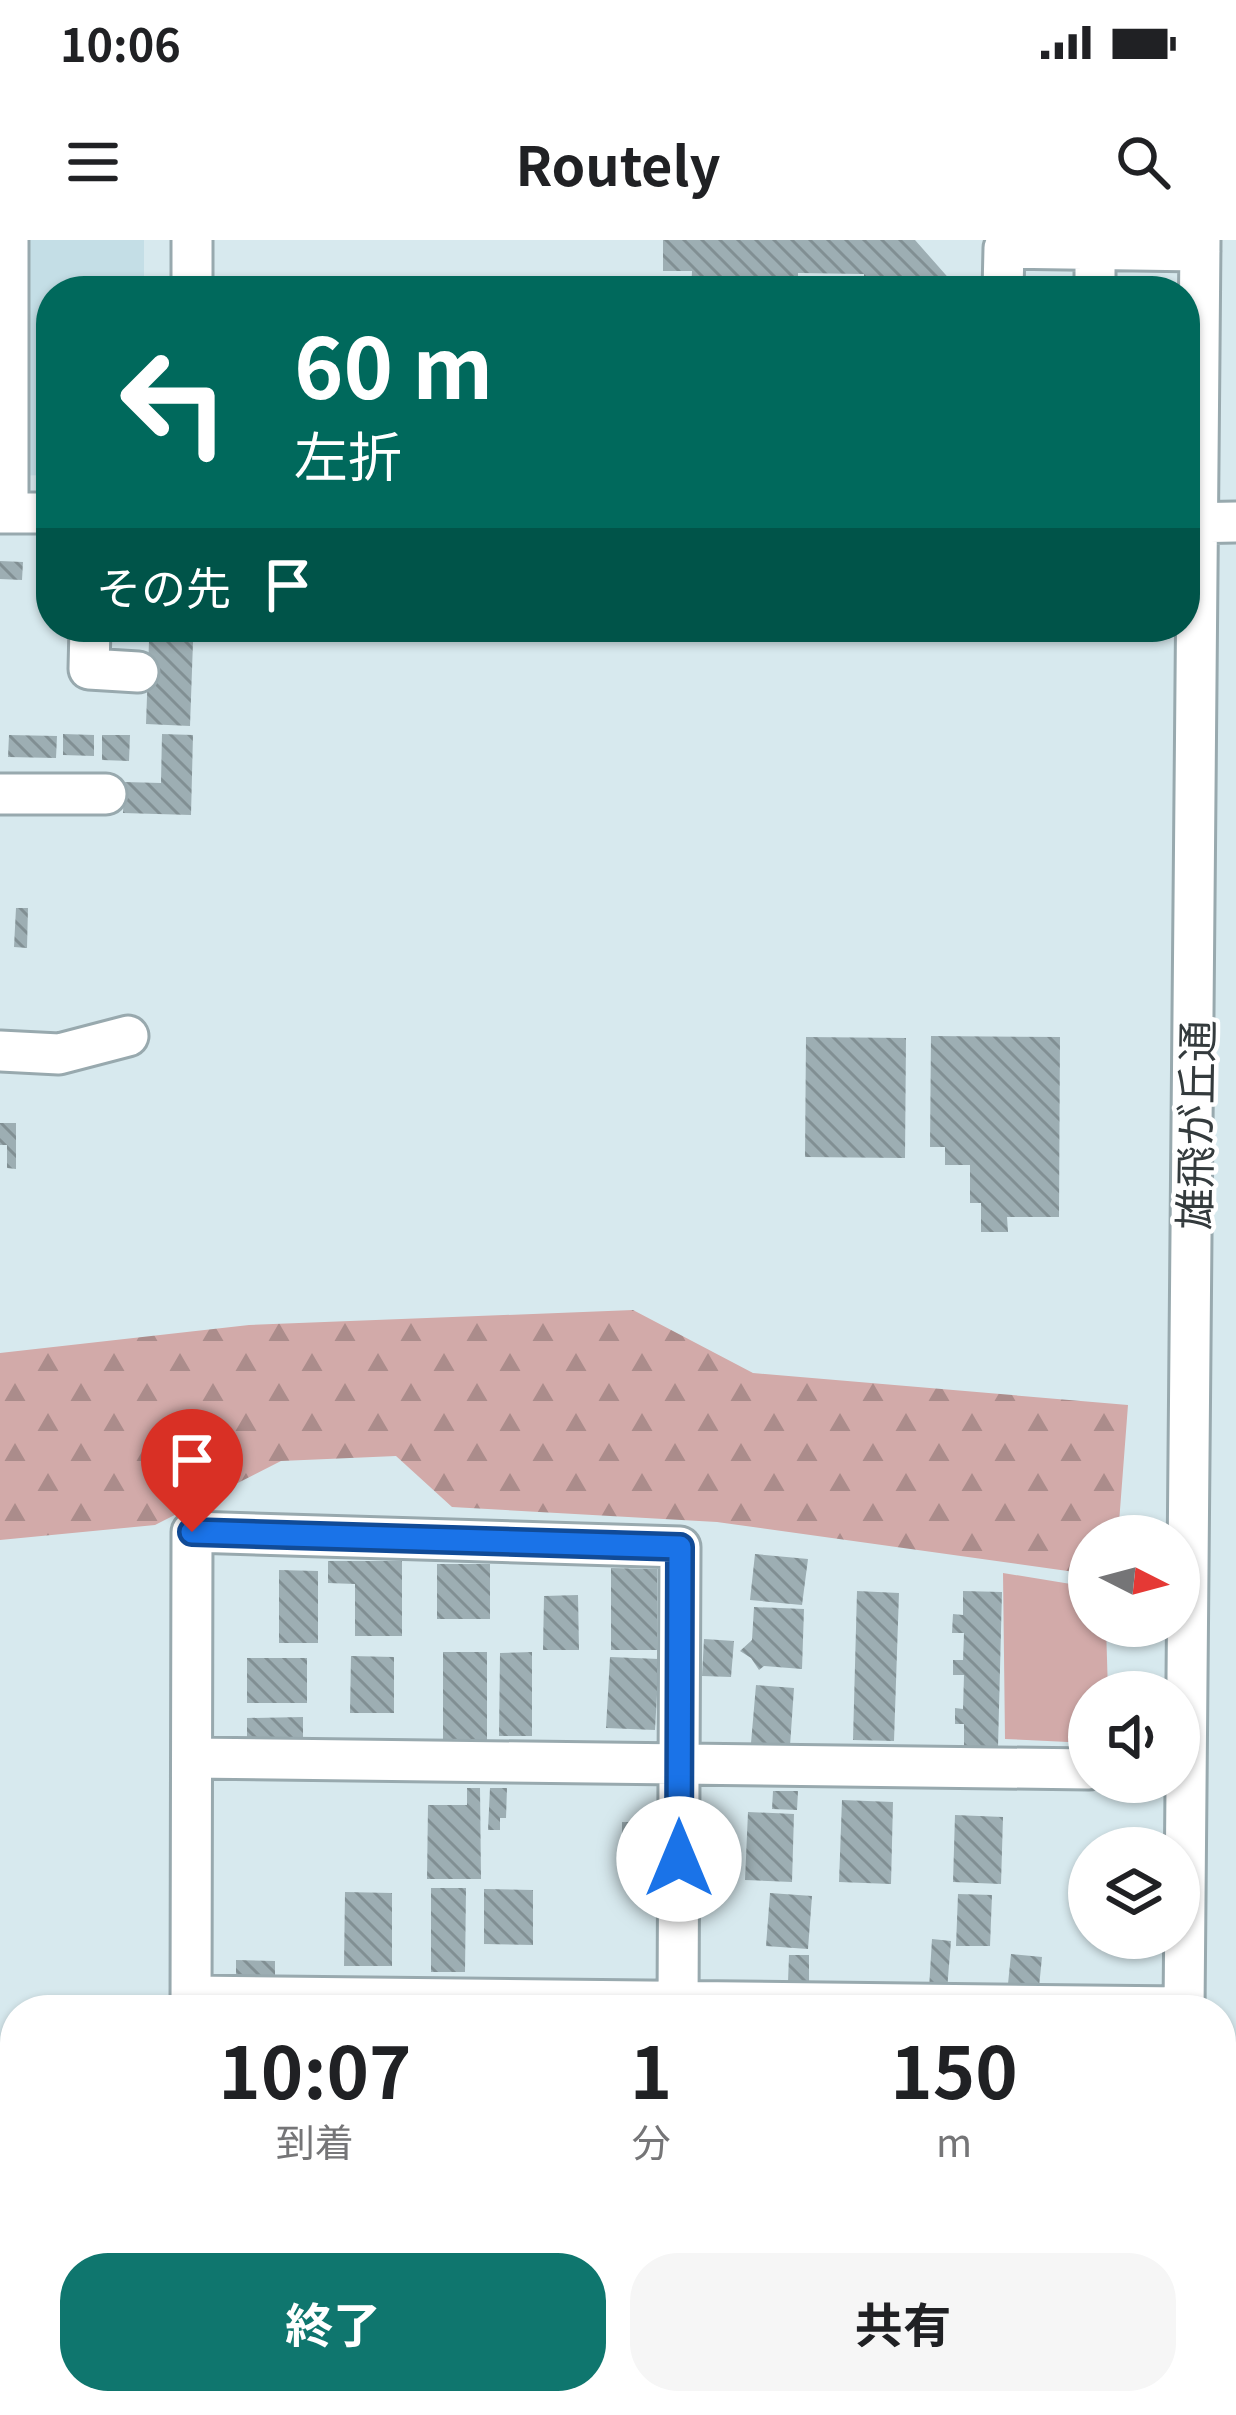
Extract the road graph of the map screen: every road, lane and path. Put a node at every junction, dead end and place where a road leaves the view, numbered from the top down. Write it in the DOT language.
graph roads {
  1 [pos="8,240"];
  2 [pos="192,240"];
  3 [pos="1200,245"];
  4 [pos="1096,249"];
  5 [pos="192,276"];
  6 [pos="1003,276"];
  7 [pos="1095,276"];
  8 [pos="4,513"];
  9 [pos="36,513"];
  10 [pos="1207,523"];
  11 [pos="90,642"];
  12 [pos="138,672"];
  13 [pos="0,794"];
  14 [pos="106,794"];
  15 [pos="128,1036"];
  16 [pos="0,1051"];
  17 [pos="1185,1671"];
  18 [pos="192,1758"];
  19 [pos="680,1763"];
  20 [pos="1068,1768"];
  21 [pos="1183,1803"];
  22 [pos="191,1995"];
  23 [pos="678,1995"];
  24 [pos="1184,1995"];
  1 -- 8 [label="street"];
  2 -- 5 [label="street"];
  3 -- 4 [label="street"];
  3 -- 10 [label="street, 雄飛が丘通"];
  4 -- 6 [label="street"];
  4 -- 7 [label="street"];
  8 -- 9 [label="street"];
  10 -- 17 [label="street, 雄飛が丘通"];
  11 -- 12 [label="street"];
  13 -- 14 [label="street"];
  15 -- 16 [label="street"];
  18 -- 19 [label="street"];
  18 -- 19 [label="street"];
  18 -- 22 [label="street"];
  19 -- 20 [label="street"];
  19 -- 23 [label="street"];
  21 -- 24 [label="street, 雄飛が丘通"];
}
